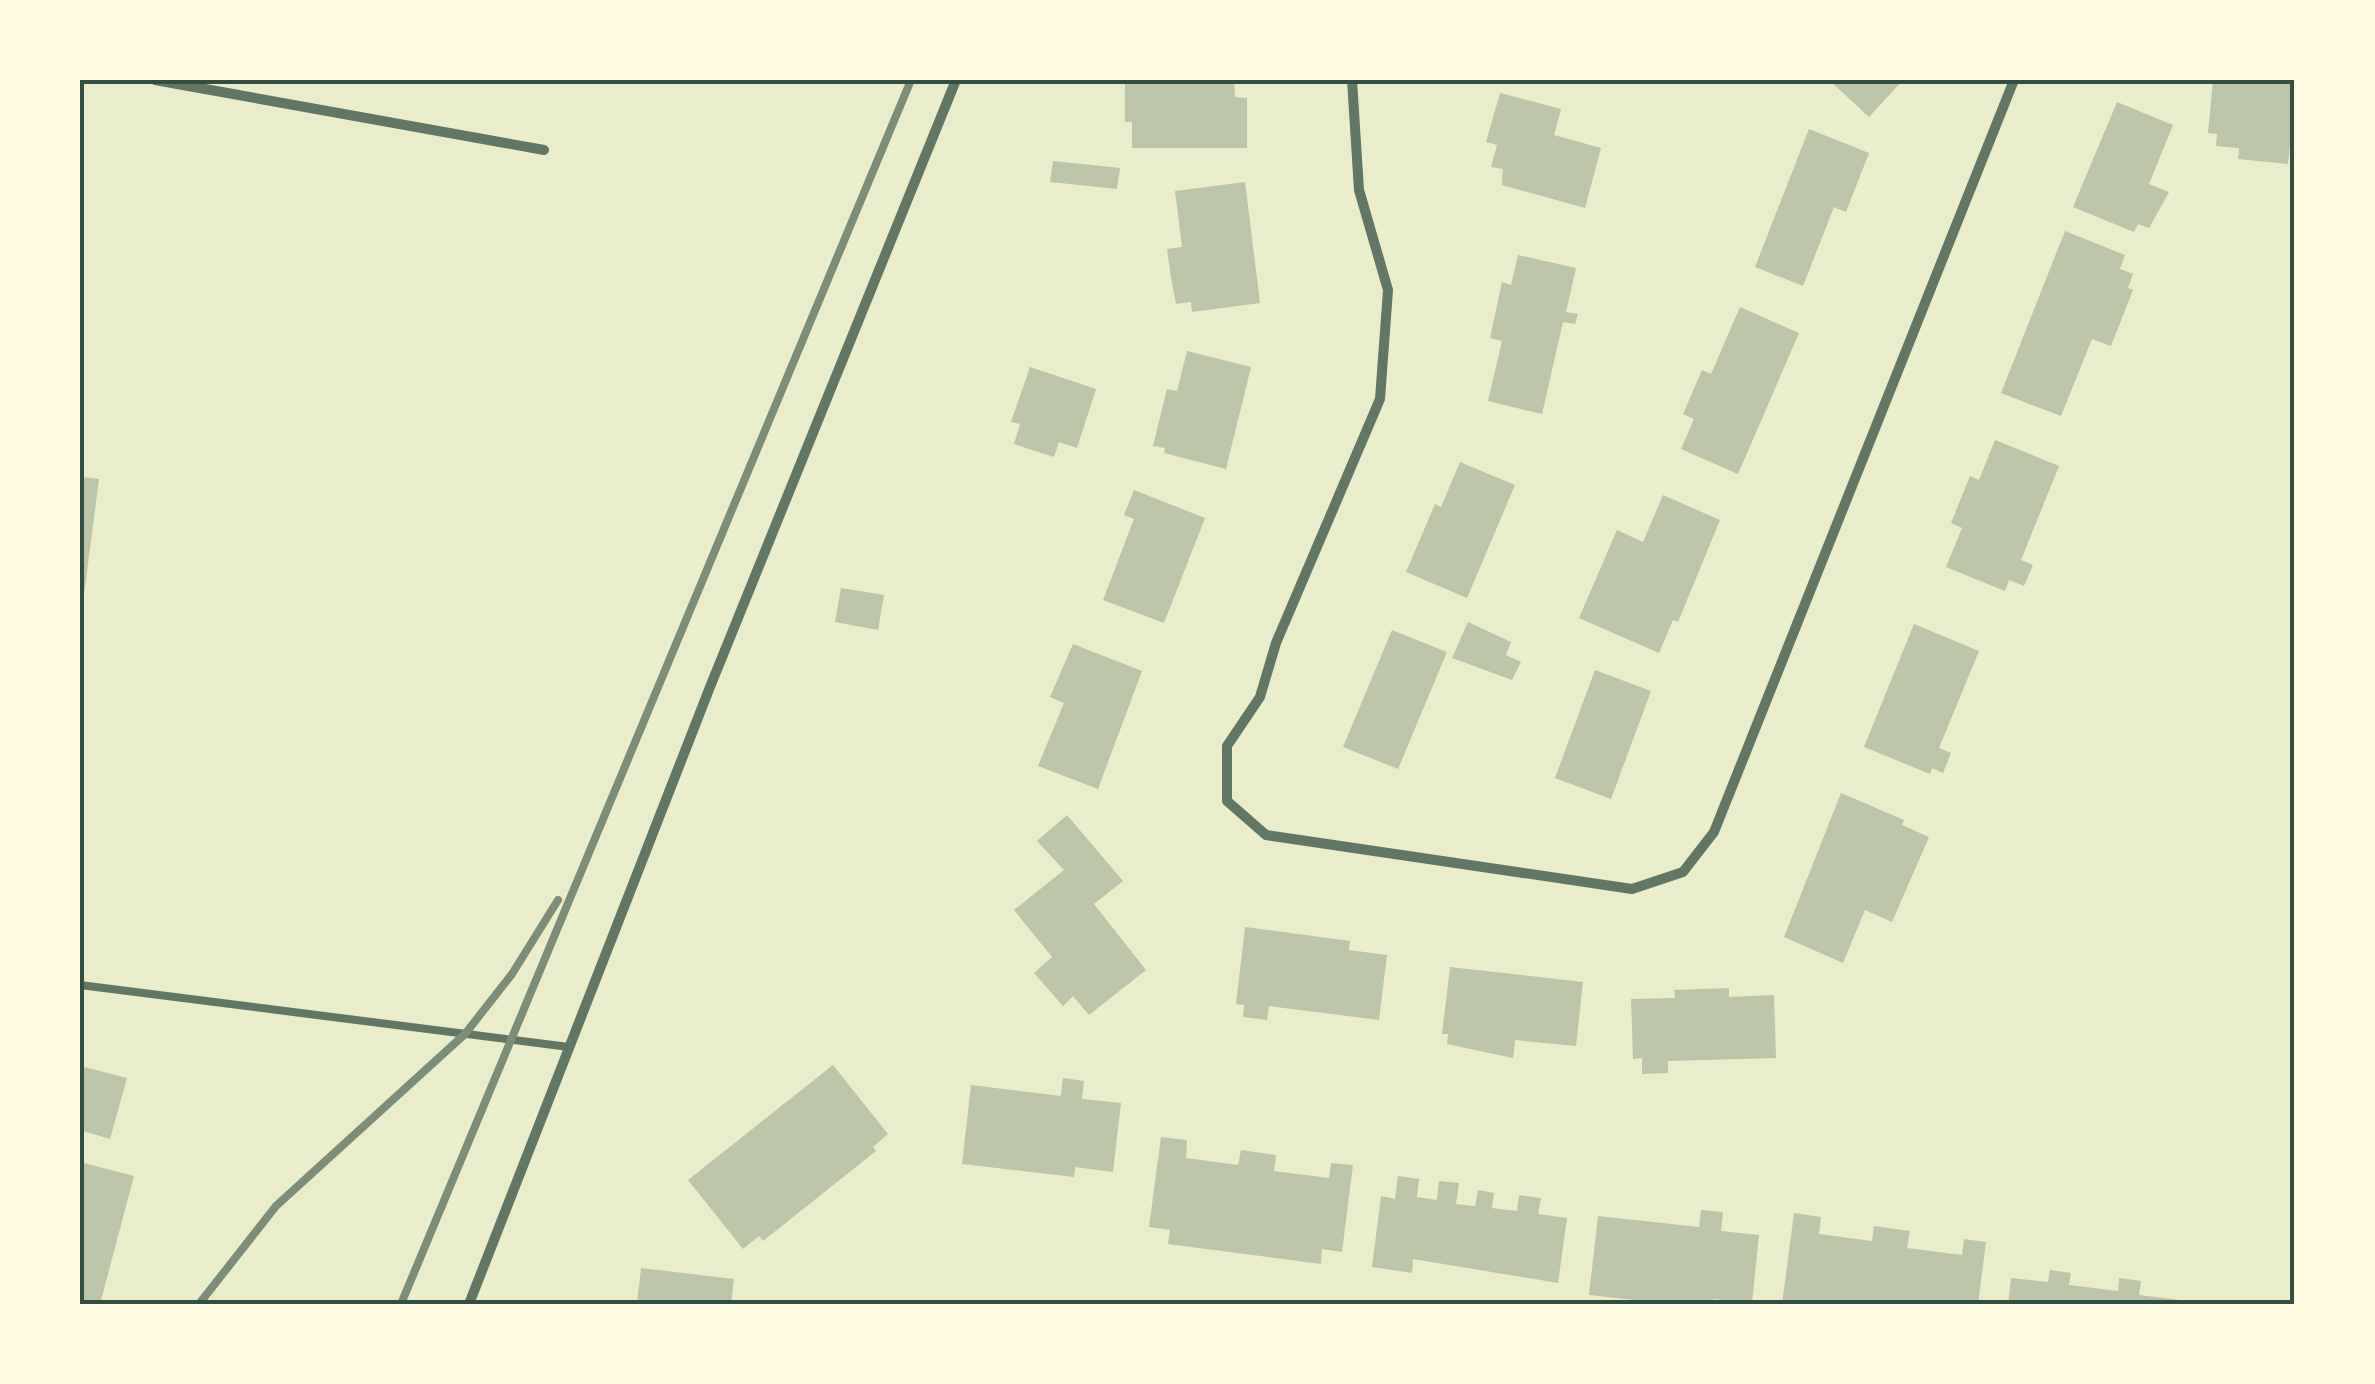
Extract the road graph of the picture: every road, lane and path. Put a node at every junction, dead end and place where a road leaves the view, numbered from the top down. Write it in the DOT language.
graph roads {
  1 [pos="155,80"];
  2 [pos="956,80"];
  3 [pos="1352,80"];
  4 [pos="2014,80"];
  5 [pos="544,150"];
  6 [pos="80,984"];
  7 [pos="569,1047"];
  8 [pos="469,1304"];
  1 -- 5 [label="street"];
  2 -- 7 [label="street"];
  3 -- 4 [label="street"];
  6 -- 7 [label="lane"];
  7 -- 8 [label="street"];
}
